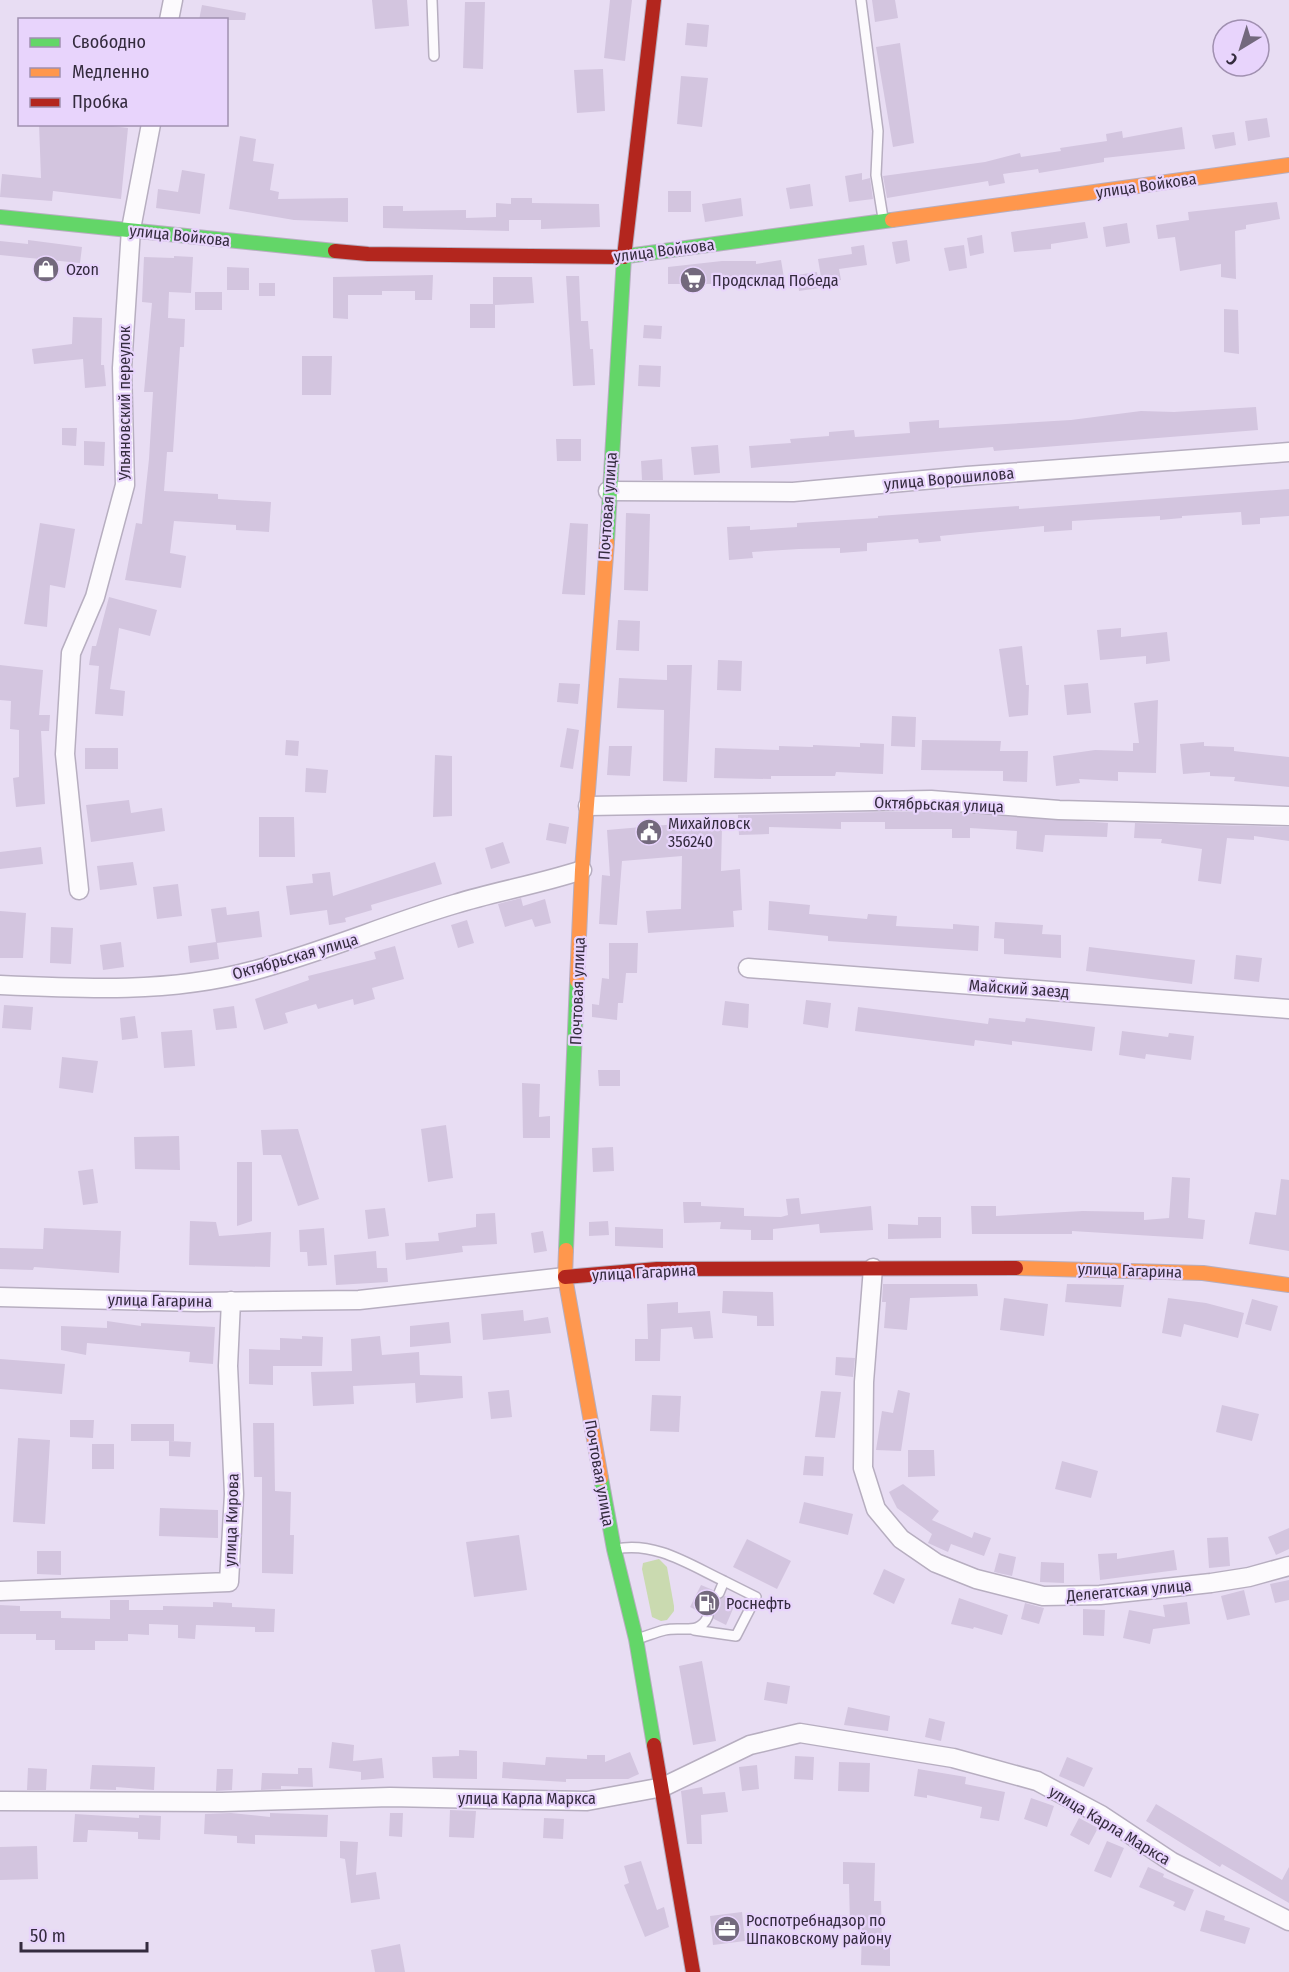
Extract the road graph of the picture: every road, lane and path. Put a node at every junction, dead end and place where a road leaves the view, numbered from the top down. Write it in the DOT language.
graph roads {
  1 [pos="173,0"];
  2 [pos="432,0"];
  3 [pos="654,0"];
  4 [pos="861,0"];
  5 [pos="169,18"];
  6 [pos="434,56"];
  7 [pos="151,126"];
  8 [pos="1289,165"];
  9 [pos="0,217"];
  10 [pos="884,221"];
  11 [pos="131,230"];
  12 [pos="624,257"];
  13 [pos="1289,452"];
  14 [pos="608,490"];
  15 [pos="588,806"];
  16 [pos="1289,816"];
  17 [pos="582,870"];
  18 [pos="79,890"];
  19 [pos="748,968"];
  20 [pos="0,985"];
  21 [pos="1289,1009"];
  22 [pos="873,1268"];
  23 [pos="564,1277"];
  24 [pos="1289,1285"];
  25 [pos="0,1297"];
  26 [pos="231,1301"];
  27 [pos="614,1549"];
  28 [pos="1289,1566"];
  29 [pos="724,1581"];
  30 [pos="0,1591"];
  31 [pos="719,1593"];
  32 [pos="708,1616"];
  33 [pos="694,1630"];
  34 [pos="636,1639"];
  35 [pos="663,1787"];
  36 [pos="0,1802"];
  37 [pos="1289,1921"];
  38 [pos="693,1972"];
  1 -- 5 [label="street"];
  2 -- 6 [label="lane"];
  3 -- 12 [label="main road, Почтовая улица"];
  4 -- 10 [label="lane"];
  7 -- 11 [label="street, Ульяновский переулок"];
  8 -- 10 [label="main road, улица Войкова"];
  9 -- 11 [label="main road, улица Войкова"];
  10 -- 12 [label="main road, улица Войкова"];
  11 -- 12 [label="main road, улица Войкова"];
  11 -- 18 [label="street, Ульяновский переулок"];
  12 -- 14 [label="main road, Почтовая улица"];
  13 -- 14 [label="street, улица Ворошилова"];
  14 -- 15 [label="main road, Почтовая улица"];
  15 -- 16 [label="street, Октябрьская улица"];
  15 -- 17 [label="main road, Почтовая улица"];
  17 -- 20 [label="street, Октябрьская улица"];
  17 -- 23 [label="main road, Почтовая улица"];
  19 -- 21 [label="street, Майский заезд"];
  22 -- 23 [label="main road, улица Гагарина"];
  22 -- 24 [label="main road, улица Гагарина"];
  22 -- 28 [label="street, Делегатская улица"];
  23 -- 26 [label="street, улица Гагарина"];
  23 -- 27 [label="main road, Почтовая улица"];
  25 -- 26 [label="street, улица Гагарина"];
  26 -- 30 [label="street, улица Кирова"];
  27 -- 29 [label="lane"];
  27 -- 34 [label="main road, Почтовая улица"];
  29 -- 31 [label="lane"];
  29 -- 33 [label="lane"];
  32 -- 33 [label="lane"];
  33 -- 34 [label="lane"];
  34 -- 35 [label="main road, Почтовая улица"];
  35 -- 36 [label="street, улица Карла Маркса"];
  35 -- 37 [label="street, улица Карла Маркса"];
  35 -- 38 [label="main road, Почтовая улица"];
}
